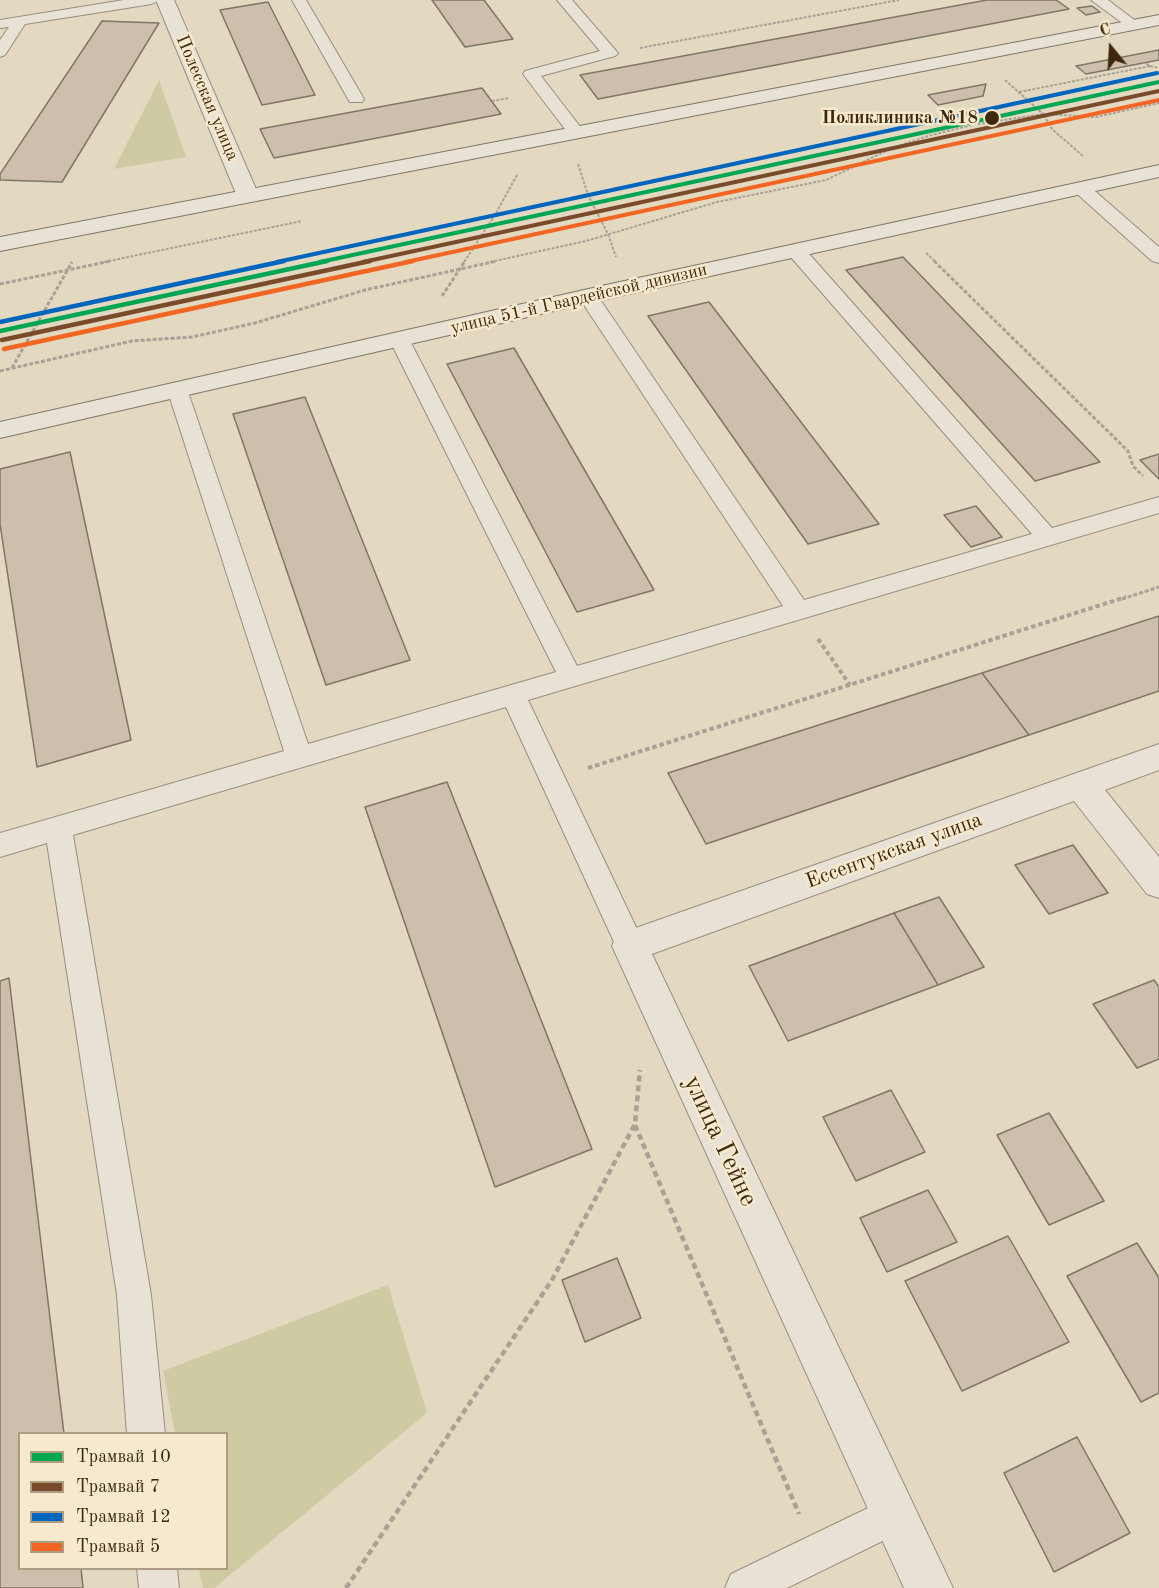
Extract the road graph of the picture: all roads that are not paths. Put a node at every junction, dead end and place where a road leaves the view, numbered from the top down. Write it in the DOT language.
graph roads {
  1 [pos="152,0"];
  2 [pos="165,0"];
  3 [pos="299,0"];
  4 [pos="564,0"];
  5 [pos="1098,0"];
  6 [pos="1159,20"];
  7 [pos="20,21"];
  8 [pos="0,24"];
  9 [pos="1134,25"];
  10 [pos="0,52"];
  11 [pos="356,99"];
  12 [pos="582,132"];
  13 [pos="1159,171"];
  14 [pos="1082,189"];
  15 [pos="248,196"];
  16 [pos="0,244"];
  17 [pos="796,251"];
  18 [pos="1159,257"];
  19 [pos="588,296"];
  20 [pos="407,337"];
  21 [pos="177,389"];
  22 [pos="10,428"];
  23 [pos="1159,505"];
  24 [pos="1048,538"];
  25 [pos="798,610"];
  26 [pos="570,676"];
  27 [pos="512,693"];
  28 [pos="299,756"];
  29 [pos="1159,757"];
  30 [pos="1082,784"];
  31 [pos="58,828"];
  32 [pos="0,845"];
  33 [pos="1159,883"];
  34 [pos="630,946"];
  35 [pos="146,1432"];
  36 [pos="895,1514"];
  37 [pos="157,1570"];
  38 [pos="159,1588"];
  39 [pos="745,1588"];
  40 [pos="929,1588"];
  1 -- 7 [label="lane"];
  2 -- 15 [label="main road, Полесская улица"];
  3 -- 11 [label="lane"];
  4 -- 12 [label="lane"];
  5 -- 9 [label="lane"];
  6 -- 9 [label="main road"];
  7 -- 8 [label="lane"];
  7 -- 10 [label="lane"];
  9 -- 12 [label="main road"];
  12 -- 15 [label="main road"];
  13 -- 14 [label="main road, улица 51-й Гвардейской дивизии"];
  14 -- 17 [label="main road, улица 51-й Гвардейской дивизии"];
  14 -- 18 [label="lane"];
  15 -- 16 [label="main road"];
  17 -- 19 [label="main road, улица 51-й Гвардейской дивизии"];
  17 -- 24 [label="lane"];
  19 -- 20 [label="main road, улица 51-й Гвардейской дивизии"];
  19 -- 25 [label="lane"];
  20 -- 21 [label="main road, улица 51-й Гвардейской дивизии"];
  20 -- 26 [label="lane"];
  21 -- 22 [label="main road, улица 51-й Гвардейской дивизии"];
  21 -- 28 [label="lane"];
  23 -- 24 [label="lane"];
  24 -- 25 [label="lane"];
  25 -- 26 [label="lane"];
  26 -- 27 [label="lane"];
  27 -- 28 [label="lane"];
  27 -- 34 [label="lane, улица Гейне"];
  28 -- 31 [label="lane"];
  29 -- 30 [label="main road, Ессентукская улица"];
  30 -- 33 [label="main road"];
  30 -- 34 [label="main road, Ессентукская улица"];
  31 -- 32 [label="lane"];
  31 -- 35 [label="lane"];
  34 -- 36 [label="main road, улица Гейне"];
  36 -- 39 [label="lane"];
  36 -- 40 [label="main road, улица Гейне"];
  37 -- 38 [label="lane"];
}
